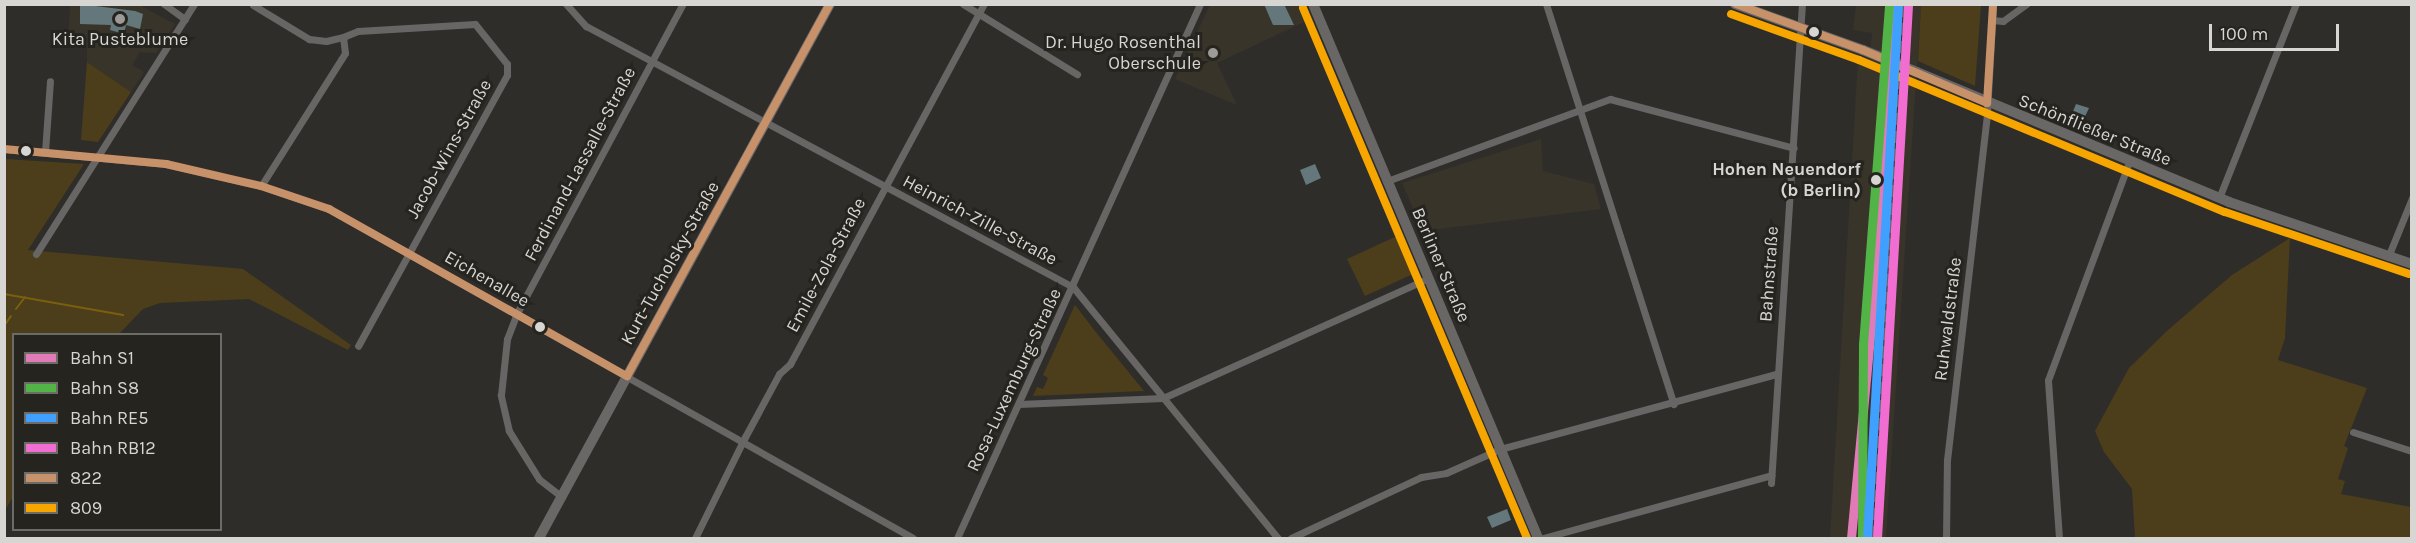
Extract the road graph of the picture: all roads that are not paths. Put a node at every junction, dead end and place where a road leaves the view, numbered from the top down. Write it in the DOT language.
graph roads {
  1 [pos="164,4"];
  2 [pos="194,4"];
  3 [pos="566,4"];
  4 [pos="683,4"];
  5 [pos="830,4"];
  6 [pos="963,4"];
  7 [pos="984,4"];
  8 [pos="1200,4"];
  9 [pos="1313,4"];
  10 [pos="1546,4"];
  11 [pos="1735,4"];
  12 [pos="1802,4"];
  13 [pos="1993,4"];
  14 [pos="2026,4"];
  15 [pos="2296,4"];
  16 [pos="253,5"];
  17 [pos="978,15"];
  18 [pos="185,19"];
  19 [pos="1992,21"];
  20 [pos="1800,31"];
  21 [pos="343,36"];
  22 [pos="654,59"];
  23 [pos="1077,74"];
  24 [pos="50,81"];
  25 [pos="1987,103"];
  26 [pos="1579,107"];
  27 [pos="766,122"];
  28 [pos="1794,148"];
  29 [pos="4,149"];
  30 [pos="45,152"];
  31 [pos="101,157"];
  32 [pos="2129,162"];
  33 [pos="1387,181"];
  34 [pos="261,186"];
  35 [pos="885,186"];
  36 [pos="2219,198"];
  37 [pos="2412,198"];
  38 [pos="409,250"];
  39 [pos="36,254"];
  40 [pos="2388,257"];
  41 [pos="2412,264"];
  42 [pos="1429,278"];
  43 [pos="1073,287"];
  44 [pos="517,313"];
  45 [pos="358,346"];
  46 [pos="1777,374"];
  47 [pos="627,376"];
  48 [pos="1163,398"];
  49 [pos="1019,404"];
  50 [pos="1674,404"];
  51 [pos="2353,432"];
  52 [pos="743,444"];
  53 [pos="1500,448"];
  54 [pos="2412,451"];
  55 [pos="562,497"];
  56 [pos="539,538"];
  57 [pos="694,538"];
  58 [pos="914,538"];
  59 [pos="957,538"];
  60 [pos="1278,538"];
  61 [pos="1291,538"];
  62 [pos="1538,538"];
  63 [pos="1543,538"];
  64 [pos="1946,538"];
  65 [pos="2059,538"];
  1 -- 18 [label="street"];
  2 -- 18 [label="street"];
  3 -- 22 [label="street, Heinrich-Zille-Straße"];
  4 -- 22 [label="street, Ferdinand-Lassalle-Straße"];
  5 -- 27 [label="main road, Kurt-Tucholsky-Straße"];
  6 -- 17 [label="street"];
  7 -- 17 [label="street, Emile-Zola-Straße"];
  8 -- 43 [label="street, Rosa-Luxemburg-Straße"];
  9 -- 33 [label="main road, Berliner Straße"];
  10 -- 26 [label="street"];
  11 -- 20 [label="main road, Schönfließer Straße"];
  12 -- 20 [label="street, Bahnstraße"];
  13 -- 19 [label="street, Ruhwaldstraße"];
  14 -- 19 [label="street"];
  15 -- 36 [label="street"];
  16 -- 21 [label="street, Jacob-Wins-Straße"];
  17 -- 23 [label="street"];
  17 -- 35 [label="street, Emile-Zola-Straße"];
  18 -- 31 [label="street"];
  19 -- 25 [label="street, Ruhwaldstraße"];
  20 -- 25 [label="main road, Schönfließer Straße, bridge"];
  20 -- 28 [label="street, Bahnstraße"];
  21 -- 34 [label="street"];
  21 -- 38 [label="street, Jacob-Wins-Straße"];
  22 -- 27 [label="street, Heinrich-Zille-Straße"];
  22 -- 44 [label="street, Ferdinand-Lassalle-Straße"];
  24 -- 30 [label="street"];
  25 -- 32 [label="main road, Schönfließer Straße"];
  25 -- 64 [label="street, Ruhwaldstraße"];
  26 -- 28 [label="street"];
  26 -- 33 [label="street"];
  26 -- 50 [label="street"];
  27 -- 35 [label="street, Heinrich-Zille-Straße"];
  27 -- 47 [label="main road, Kurt-Tucholsky-Straße"];
  28 -- 46 [label="street, Bahnstraße"];
  29 -- 30 [label="street, Eichenallee"];
  30 -- 31 [label="street, Eichenallee"];
  31 -- 34 [label="street, Eichenallee"];
  31 -- 39 [label="street"];
  32 -- 36 [label="main road, Schönfließer Straße"];
  32 -- 65 [label="street"];
  33 -- 42 [label="main road, Berliner Straße"];
  34 -- 38 [label="street, Eichenallee"];
  35 -- 43 [label="street, Heinrich-Zille-Straße"];
  35 -- 52 [label="street, Emile-Zola-Straße"];
  36 -- 40 [label="main road, Schönfließer Straße"];
  37 -- 40 [label="street"];
  38 -- 44 [label="street, Eichenallee"];
  38 -- 45 [label="street, Jacob-Wins-Straße"];
  40 -- 41 [label="main road, Schönfließer Straße"];
  42 -- 48 [label="street"];
  42 -- 53 [label="main road, Berliner Straße"];
  43 -- 48 [label="street, Heinrich-Zille-Straße"];
  43 -- 49 [label="street, Rosa-Luxemburg-Straße"];
  44 -- 47 [label="street, Eichenallee"];
  44 -- 55 [label="street, Ferdinand-Lassalle-Straße"];
  46 -- 50 [label="street"];
  46 -- 63 [label="street, Bahnstraße"];
  47 -- 52 [label="street, Eichenallee"];
  47 -- 55 [label="main road, Kurt-Tucholsky-Straße"];
  48 -- 49 [label="street"];
  48 -- 60 [label="street, Heinrich-Zille-Straße"];
  49 -- 59 [label="street, Rosa-Luxemburg-Straße"];
  50 -- 53 [label="street"];
  51 -- 54 [label="street"];
  52 -- 57 [label="street, Emile-Zola-Straße"];
  52 -- 58 [label="street, Eichenallee"];
  53 -- 61 [label="street"];
  53 -- 62 [label="main road, Berliner Straße"];
  55 -- 56 [label="main road, Kurt-Tucholsky-Straße"];
}
